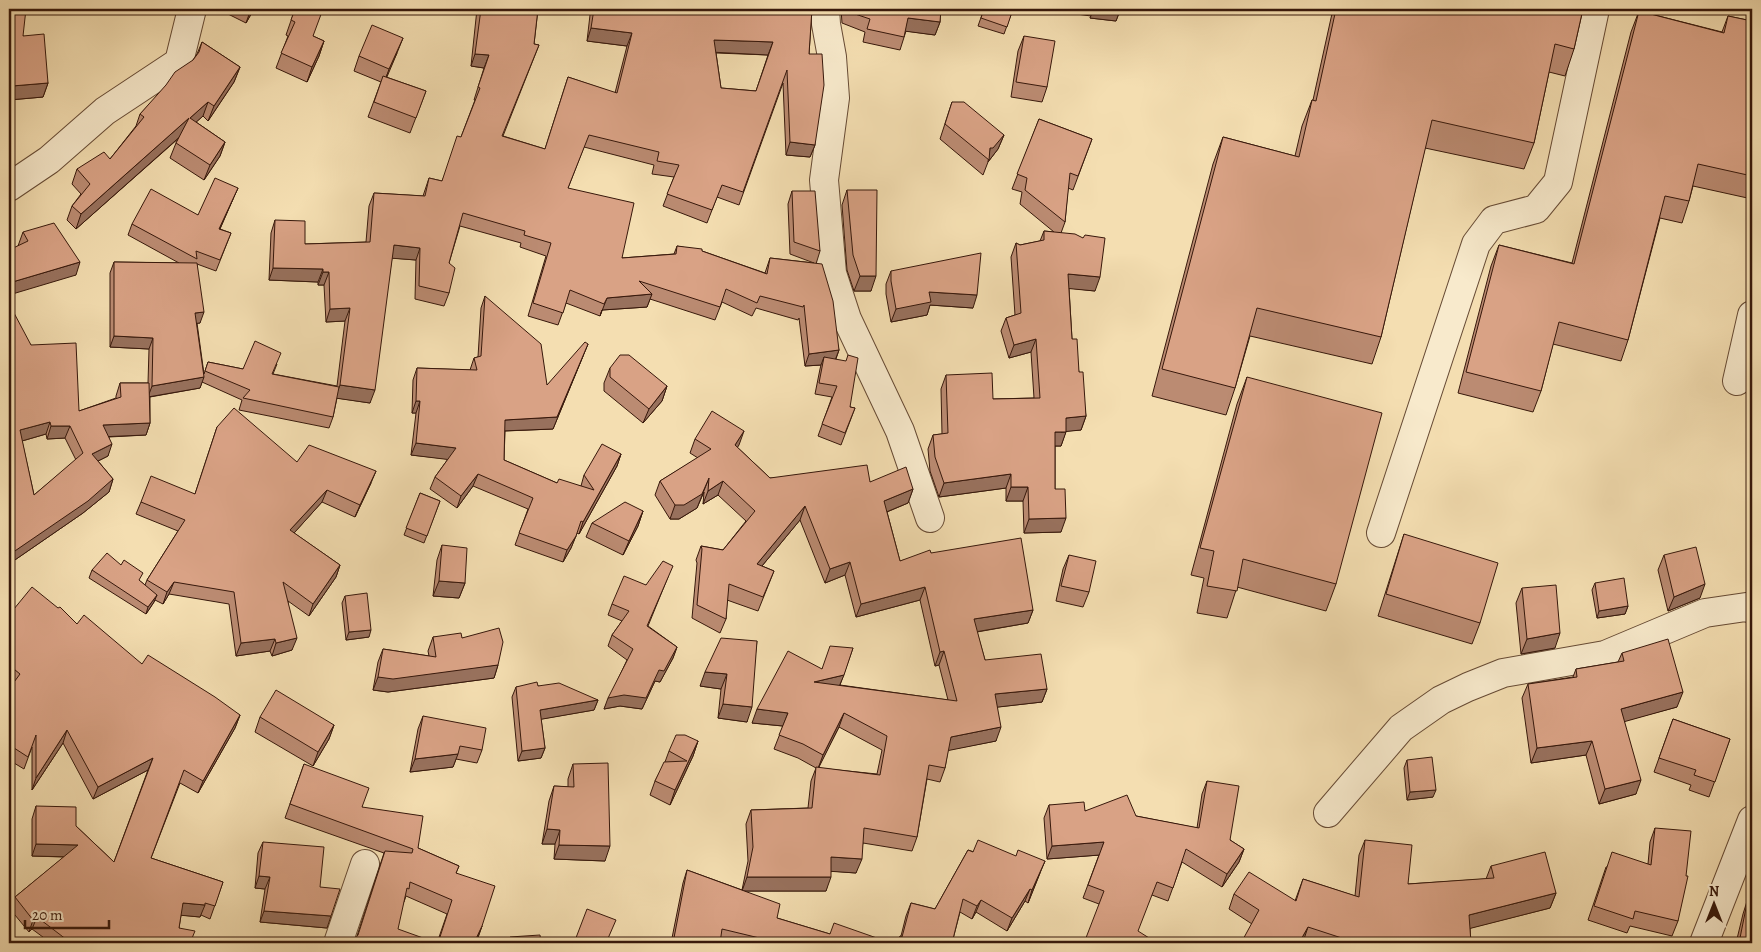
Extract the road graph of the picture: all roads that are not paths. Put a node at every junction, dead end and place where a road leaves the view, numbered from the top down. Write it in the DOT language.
graph roads {
  1 [pos="192,9"];
  2 [pos="825,9"];
  3 [pos="1595,9"];
  4 [pos="9,187"];
  5 [pos="1752,315"];
  6 [pos="1737,381"];
  7 [pos="930,518"];
  8 [pos="1381,533"];
  9 [pos="1752,609"];
  10 [pos="1328,812"];
  11 [pos="1752,820"];
  12 [pos="365,864"];
  13 [pos="338,943"];
  14 [pos="1704,943"];
  1 -- 4 [label="street"];
  2 -- 7 [label="street"];
  3 -- 8 [label="street"];
  5 -- 6 [label="street"];
  9 -- 10 [label="street"];
  11 -- 14 [label="street"];
  12 -- 13 [label="street"];
}
